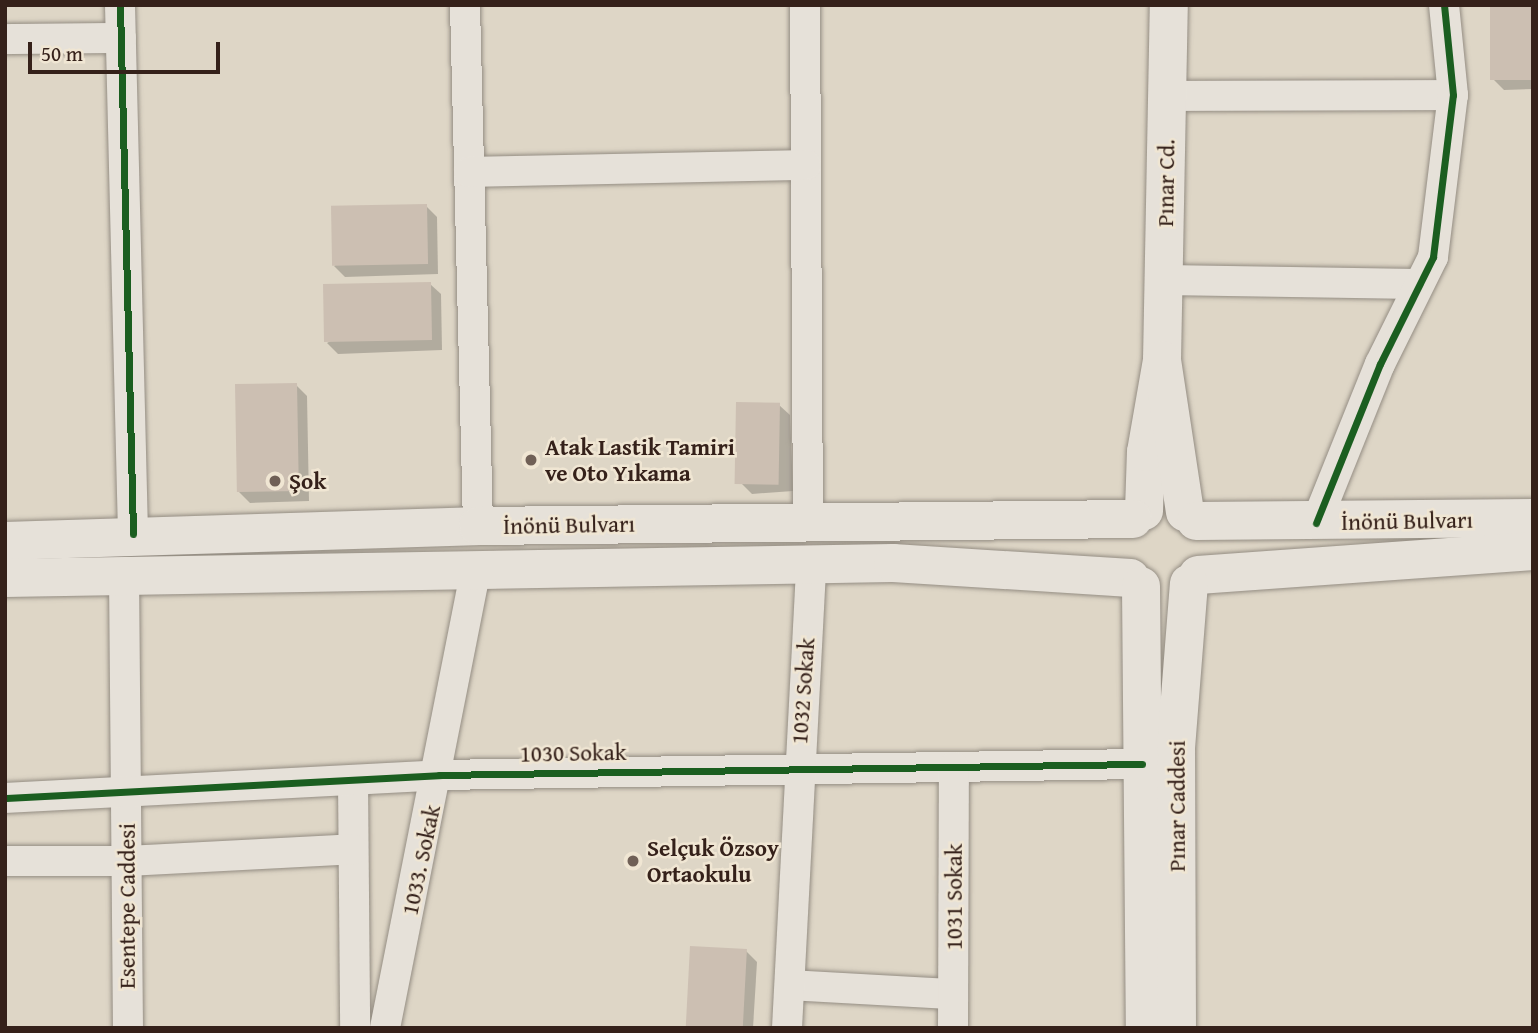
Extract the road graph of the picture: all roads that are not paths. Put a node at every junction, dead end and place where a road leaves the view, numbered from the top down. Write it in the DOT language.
graph roads {
  1 [pos="120,5"];
  2 [pos="466,5"];
  3 [pos="805,5"];
  4 [pos="1169,5"];
  5 [pos="1444,5"];
  6 [pos="121,38"];
  7 [pos="5,39"];
  8 [pos="1453,95"];
  9 [pos="1168,96"];
  10 [pos="806,165"];
  11 [pos="469,172"];
  12 [pos="1164,281"];
  13 [pos="1418,284"];
  14 [pos="1162,360"];
  15 [pos="1138,515"];
  16 [pos="1191,517"];
  17 [pos="1533,518"];
  18 [pos="808,521"];
  19 [pos="1316,523"];
  20 [pos="478,526"];
  21 [pos="133,534"];
  22 [pos="5,541"];
  23 [pos="1533,551"];
  24 [pos="811,564"];
  25 [pos="476,569"];
  26 [pos="124,573"];
  27 [pos="5,578"];
  28 [pos="1193,580"];
  29 [pos="1136,582"];
  30 [pos="1142,764"];
  31 [pos="798,767"];
  32 [pos="954,767"];
  33 [pos="439,775"];
  34 [pos="353,780"];
  35 [pos="126,792"];
  36 [pos="5,798"];
  37 [pos="353,849"];
  38 [pos="5,861"];
  39 [pos="127,861"];
  40 [pos="790,985"];
  41 [pos="953,994"];
  42 [pos="128,1028"];
  43 [pos="355,1028"];
  44 [pos="385,1028"];
  45 [pos="787,1028"];
  46 [pos="953,1028"];
  47 [pos="1145,1028"];
  48 [pos="1177,1028"];
  1 -- 6 [label="street"];
  2 -- 11 [label="street"];
  3 -- 10 [label="street"];
  4 -- 9 [label="main road, Pınar Cd."];
  5 -- 8 [label="street"];
  6 -- 7 [label="street"];
  6 -- 21 [label="street"];
  8 -- 9 [label="street"];
  8 -- 13 [label="street"];
  9 -- 12 [label="main road, Pınar Cd."];
  10 -- 11 [label="street"];
  10 -- 18 [label="street"];
  11 -- 20 [label="street"];
  12 -- 13 [label="street"];
  12 -- 14 [label="main road, Pınar Cd."];
  13 -- 19 [label="street"];
  14 -- 15 [label="main road"];
  14 -- 16 [label="main road"];
  15 -- 16 [label="main road"];
  15 -- 18 [label="main road, İnönü Bulvarı"];
  15 -- 29 [label="main road"];
  16 -- 19 [label="main road, İnönü Bulvarı"];
  16 -- 28 [label="main road"];
  17 -- 19 [label="main road, İnönü Bulvarı"];
  18 -- 20 [label="main road, İnönü Bulvarı"];
  20 -- 21 [label="main road, İnönü Bulvarı"];
  20 -- 25 [label="main road"];
  21 -- 22 [label="main road, İnönü Bulvarı"];
  21 -- 26 [label="main road"];
  23 -- 28 [label="main road, İnönü Bulvarı"];
  24 -- 25 [label="main road, İnönü Bulvarı"];
  24 -- 29 [label="main road, İnönü Bulvarı"];
  24 -- 31 [label="street, 1032 Sokak"];
  25 -- 26 [label="main road, İnönü Bulvarı"];
  25 -- 33 [label="street, 1033. Sokak"];
  26 -- 27 [label="main road, İnönü Bulvarı"];
  26 -- 35 [label="street, Esentepe Caddesi"];
  28 -- 29 [label="main road"];
  28 -- 48 [label="main road, Pınar Caddesi"];
  29 -- 30 [label="main road, Pınar Caddesi"];
  30 -- 32 [label="street, 1030 Sokak"];
  30 -- 47 [label="main road, Pınar Caddesi"];
  31 -- 32 [label="street, 1030 Sokak"];
  31 -- 33 [label="street, 1030 Sokak"];
  31 -- 40 [label="street, 1032 Sokak"];
  32 -- 41 [label="street, 1031 Sokak"];
  33 -- 34 [label="street, 1030 Sokak"];
  33 -- 44 [label="street, 1033. Sokak"];
  34 -- 35 [label="street, 1030 Sokak"];
  34 -- 37 [label="street"];
  35 -- 36 [label="street, 1030 Sokak"];
  35 -- 39 [label="street, Esentepe Caddesi"];
  37 -- 39 [label="street"];
  37 -- 43 [label="street"];
  38 -- 39 [label="street"];
  39 -- 42 [label="street, Esentepe Caddesi"];
  40 -- 41 [label="street"];
  40 -- 45 [label="street, 1032 Sokak"];
  41 -- 46 [label="street, 1031 Sokak"];
}
